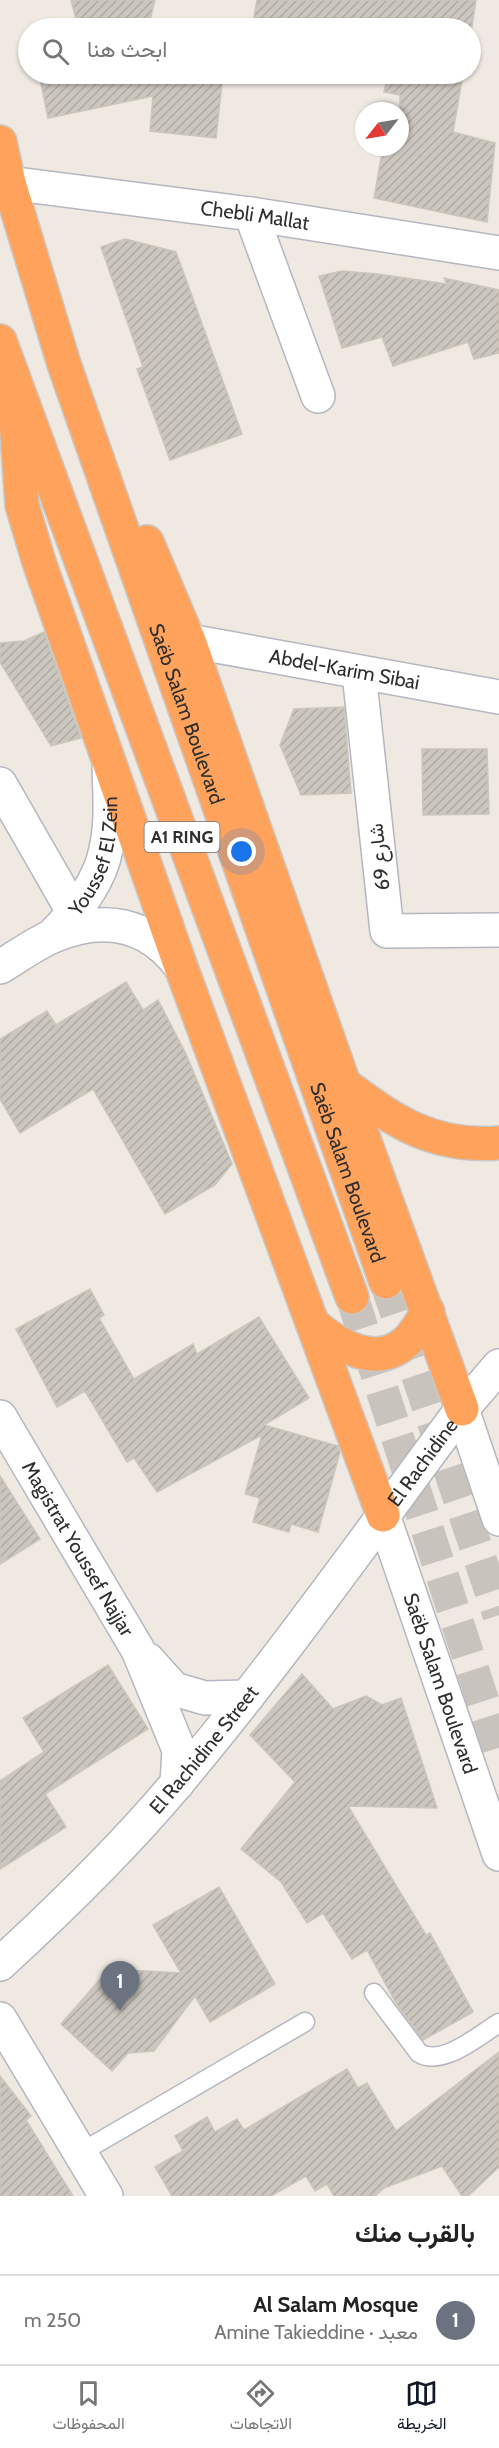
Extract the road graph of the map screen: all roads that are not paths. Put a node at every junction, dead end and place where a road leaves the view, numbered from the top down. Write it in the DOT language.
graph roads {
  1 [pos="0,142"];
  2 [pos="9,183"];
  3 [pos="251,214"];
  4 [pos="499,253"];
  5 [pos="0,341"];
  6 [pos="64,364"];
  7 [pos="13,376"];
  8 [pos="318,396"];
  9 [pos="189,641"];
  10 [pos="359,673"];
  11 [pos="499,697"];
  12 [pos="109,765"];
  13 [pos="0,784"];
  14 [pos="63,925"];
  15 [pos="499,930"];
  16 [pos="0,967"];
  17 [pos="181,967"];
  18 [pos="344,1084"];
  19 [pos="499,1143"];
  20 [pos="386,1282"];
  21 [pos="352,1298"];
  22 [pos="428,1312"];
  23 [pos="313,1324"];
  24 [pos="499,1366"];
  25 [pos="462,1409"];
  26 [pos="0,1417"];
  27 [pos="383,1515"];
  28 [pos="499,1519"];
  29 [pos="138,1650"];
  30 [pos="247,1696"];
  31 [pos="177,1784"];
  32 [pos="499,1854"];
  33 [pos="0,1964"];
  34 [pos="374,1993"];
  35 [pos="0,2019"];
  36 [pos="305,2022"];
  37 [pos="499,2023"];
  38 [pos="80,2153"];
  39 [pos="106,2196"];
  1 -- 2 [label="highway, Saëb Salam Boulevard / A1 RING"];
  2 -- 3 [label="street, Chebli Mallat"];
  2 -- 6 [label="highway, Saëb Salam Boulevard / A1 RING"];
  3 -- 4 [label="street, Chebli Mallat"];
  3 -- 8 [label="street"];
  5 -- 7 [label="highway, Saëb Salam Boulevard / A1 RING"];
  6 -- 9 [label="highway"];
  6 -- 20 [label="highway, Saëb Salam Boulevard / A1 RING"];
  7 -- 12 [label="highway"];
  7 -- 21 [label="highway, Saëb Salam Boulevard / A1 RING"];
  9 -- 10 [label="street, Abdel-Karim Sibai"];
  9 -- 18 [label="highway"];
  10 -- 11 [label="street, Abdel-Karim Sibai"];
  10 -- 15 [label="street, شارع 69"];
  12 -- 14 [label="street, Youssef El Zein"];
  12 -- 17 [label="highway"];
  13 -- 14 [label="street"];
  14 -- 16 [label="street, Youssef El Zein"];
  14 -- 17 [label="street, Youssef El Zein"];
  17 -- 23 [label="highway"];
  18 -- 19 [label="highway"];
  18 -- 22 [label="highway"];
  22 -- 23 [label="highway"];
  22 -- 25 [label="highway"];
  23 -- 27 [label="highway"];
  24 -- 25 [label="street, El Rachidine"];
  25 -- 27 [label="street, El Rachidine"];
  25 -- 28 [label="street"];
  26 -- 29 [label="street, Magistrat Youssef Najjar"];
  27 -- 30 [label="street, El Rachidine Street"];
  27 -- 32 [label="street, Saëb Salam Boulevard"];
  29 -- 30 [label="street, Magistrat Youssef Najjar"];
  29 -- 31 [label="street, Magistrat Youssef Najjar"];
  30 -- 31 [label="street, El Rachidine Street"];
  31 -- 33 [label="street, El Rachidine Street"];
  34 -- 37 [label="lane"];
  35 -- 38 [label="street"];
  36 -- 38 [label="lane"];
  38 -- 39 [label="street"];
}
